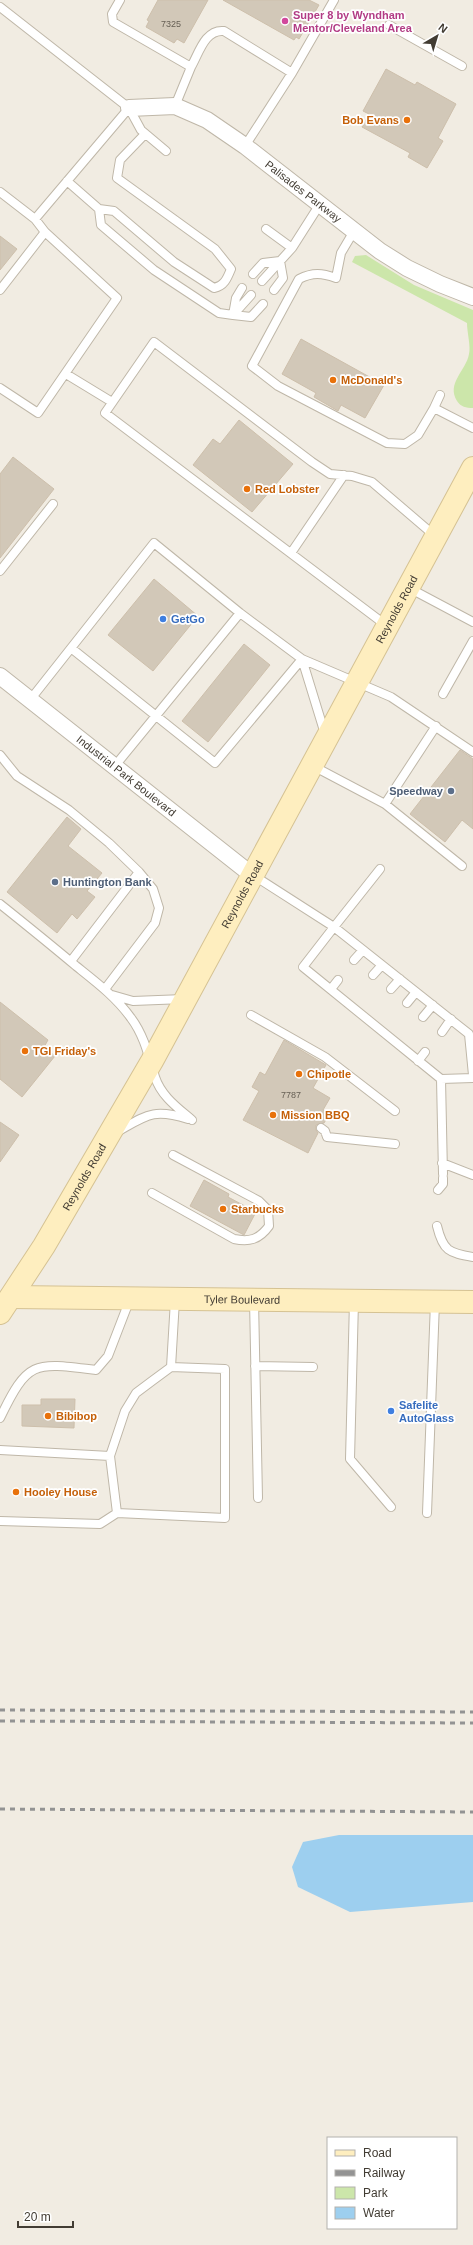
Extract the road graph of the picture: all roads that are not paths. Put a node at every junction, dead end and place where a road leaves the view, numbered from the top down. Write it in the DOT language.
graph roads {
  1 [pos="120,0"];
  2 [pos="334,0"];
  3 [pos="0,7"];
  4 [pos="389,25"];
  5 [pos="462,66"];
  6 [pos="191,67"];
  7 [pos="292,72"];
  8 [pos="175,106"];
  9 [pos="129,108"];
  10 [pos="145,134"];
  11 [pos="245,146"];
  12 [pos="166,151"];
  13 [pos="67,181"];
  14 [pos="0,192"];
  15 [pos="320,204"];
  16 [pos="99,209"];
  17 [pos="35,219"];
  18 [pos="266,229"];
  19 [pos="354,231"];
  20 [pos="45,232"];
  21 [pos="292,248"];
  22 [pos="280,261"];
  23 [pos="253,274"];
  24 [pos="262,281"];
  25 [pos="242,288"];
  26 [pos="0,290"];
  27 [pos="274,290"];
  28 [pos="251,295"];
  29 [pos="473,296"];
  30 [pos="263,304"];
  31 [pos="233,316"];
  32 [pos="66,374"];
  33 [pos="0,388"];
  34 [pos="440,395"];
  35 [pos="112,402"];
  36 [pos="434,408"];
  37 [pos="473,428"];
  38 [pos="473,468"];
  39 [pos="344,475"];
  40 [pos="53,504"];
  41 [pos="436,537"];
  42 [pos="291,553"];
  43 [pos="0,570"];
  44 [pos="408,588"];
  45 [pos="240,612"];
  46 [pos="473,622"];
  47 [pos="387,627"];
  48 [pos="473,641"];
  49 [pos="71,648"];
  50 [pos="302,659"];
  51 [pos="0,676"];
  52 [pos="357,683"];
  53 [pos="444,694"];
  54 [pos="30,700"];
  55 [pos="156,716"];
  56 [pos="436,726"];
  57 [pos="327,739"];
  58 [pos="473,752"];
  59 [pos="0,755"];
  60 [pos="313,765"];
  61 [pos="114,768"];
  62 [pos="384,804"];
  63 [pos="462,866"];
  64 [pos="380,869"];
  65 [pos="139,872"];
  66 [pos="252,875"];
  67 [pos="0,904"];
  68 [pos="334,927"];
  69 [pos="363,950"];
  70 [pos="354,960"];
  71 [pos="71,961"];
  72 [pos="382,965"];
  73 [pos="374,975"];
  74 [pos="400,978"];
  75 [pos="338,980"];
  76 [pos="331,989"];
  77 [pos="391,989"];
  78 [pos="108,992"];
  79 [pos="416,992"];
  80 [pos="355,998"];
  81 [pos="186,999"];
  82 [pos="407,1003"];
  83 [pos="349,1004"];
  84 [pos="433,1005"];
  85 [pos="251,1015"];
  86 [pos="423,1017"];
  87 [pos="452,1019"];
  88 [pos="442,1032"];
  89 [pos="471,1032"];
  90 [pos="406,1039"];
  91 [pos="400,1046"];
  92 [pos="425,1052"];
  93 [pos="152,1061"];
  94 [pos="418,1061"];
  95 [pos="473,1075"];
  96 [pos="473,1078"];
  97 [pos="441,1079"];
  98 [pos="395,1110"];
  99 [pos="321,1128"];
  100 [pos="108,1137"];
  101 [pos="395,1144"];
  102 [pos="173,1155"];
  103 [pos="442,1163"];
  104 [pos="473,1174"];
  105 [pos="438,1190"];
  106 [pos="152,1193"];
  107 [pos="437,1226"];
  108 [pos="473,1256"];
  109 [pos="131,1298"];
  110 [pos="175,1299"];
  111 [pos="254,1300"];
  112 [pos="6,1301"];
  113 [pos="354,1301"];
  114 [pos="435,1302"];
  115 [pos="473,1302"];
  116 [pos="255,1366"];
  117 [pos="313,1366"];
  118 [pos="171,1367"];
  119 [pos="0,1418"];
  120 [pos="0,1450"];
  121 [pos="110,1456"];
  122 [pos="258,1498"];
  123 [pos="391,1507"];
  124 [pos="427,1513"];
  125 [pos="117,1514"];
  126 [pos="0,1521"];
  1 -- 6 [label="lane"];
  2 -- 7 [label="lane"];
  3 -- 9 [label="lane"];
  4 -- 5 [label="lane"];
  6 -- 7 [label="lane"];
  6 -- 8 [label="lane"];
  7 -- 11 [label="lane"];
  8 -- 9 [label="street, Palisades Parkway"];
  8 -- 11 [label="street, Palisades Parkway"];
  9 -- 10 [label="lane"];
  9 -- 13 [label="lane"];
  10 -- 12 [label="lane"];
  10 -- 16 [label="lane"];
  11 -- 15 [label="street, Palisades Parkway"];
  13 -- 16 [label="lane"];
  13 -- 17 [label="lane"];
  14 -- 17 [label="lane"];
  15 -- 19 [label="street, Palisades Parkway"];
  15 -- 21 [label="lane"];
  16 -- 31 [label="lane"];
  17 -- 20 [label="lane"];
  18 -- 21 [label="lane"];
  19 -- 29 [label="street, Palisades Parkway"];
  19 -- 36 [label="lane"];
  20 -- 26 [label="lane"];
  20 -- 32 [label="lane"];
  21 -- 22 [label="lane"];
  22 -- 23 [label="lane"];
  22 -- 24 [label="lane"];
  22 -- 27 [label="lane"];
  25 -- 31 [label="lane"];
  28 -- 31 [label="lane"];
  30 -- 31 [label="lane"];
  32 -- 33 [label="lane"];
  32 -- 35 [label="lane"];
  34 -- 36 [label="lane"];
  35 -- 39 [label="lane"];
  35 -- 42 [label="lane"];
  36 -- 37 [label="lane"];
  38 -- 41 [label="main road, Reynolds Road"];
  39 -- 41 [label="lane"];
  39 -- 42 [label="lane"];
  40 -- 43 [label="lane"];
  41 -- 44 [label="main road, Reynolds Road"];
  42 -- 47 [label="lane"];
  44 -- 46 [label="lane"];
  44 -- 47 [label="main road, Reynolds Road"];
  45 -- 49 [label="lane"];
  45 -- 50 [label="lane"];
  45 -- 55 [label="lane"];
  47 -- 52 [label="main road, Reynolds Road"];
  48 -- 53 [label="lane"];
  49 -- 54 [label="lane"];
  49 -- 55 [label="lane"];
  50 -- 52 [label="lane"];
  50 -- 55 [label="lane"];
  50 -- 57 [label="lane"];
  51 -- 54 [label="street, Industrial Park Boulevard"];
  52 -- 56 [label="lane"];
  52 -- 57 [label="main road, Reynolds Road"];
  54 -- 61 [label="street, Industrial Park Boulevard"];
  55 -- 61 [label="lane"];
  56 -- 58 [label="lane"];
  56 -- 62 [label="lane"];
  57 -- 60 [label="main road, Reynolds Road"];
  59 -- 65 [label="lane"];
  60 -- 62 [label="lane"];
  60 -- 66 [label="main road, Reynolds Road"];
  61 -- 66 [label="street, Industrial Park Boulevard"];
  62 -- 63 [label="lane"];
  64 -- 68 [label="lane"];
  65 -- 71 [label="lane"];
  65 -- 78 [label="lane"];
  66 -- 68 [label="lane"];
  66 -- 81 [label="main road, Reynolds Road"];
  67 -- 71 [label="lane"];
  68 -- 69 [label="lane"];
  68 -- 76 [label="lane"];
  69 -- 70 [label="lane"];
  69 -- 72 [label="lane"];
  71 -- 78 [label="lane"];
  72 -- 73 [label="lane"];
  72 -- 74 [label="lane"];
  74 -- 77 [label="lane"];
  74 -- 79 [label="lane"];
  75 -- 76 [label="lane"];
  76 -- 83 [label="lane"];
  78 -- 81 [label="lane"];
  78 -- 93 [label="lane"];
  79 -- 82 [label="lane"];
  79 -- 84 [label="lane"];
  80 -- 83 [label="lane"];
  81 -- 93 [label="main road, Reynolds Road"];
  83 -- 91 [label="lane"];
  84 -- 86 [label="lane"];
  84 -- 87 [label="lane"];
  85 -- 98 [label="lane"];
  87 -- 88 [label="lane"];
  87 -- 89 [label="lane"];
  89 -- 95 [label="lane"];
  90 -- 91 [label="lane"];
  91 -- 94 [label="lane"];
  92 -- 94 [label="lane"];
  93 -- 100 [label="main road, Reynolds Road"];
  93 -- 100 [label="lane"];
  94 -- 97 [label="lane"];
  96 -- 97 [label="lane"];
  97 -- 103 [label="lane"];
  99 -- 101 [label="lane"];
  100 -- 112 [label="main road, Reynolds Road"];
  102 -- 106 [label="lane"];
  103 -- 104 [label="lane"];
  103 -- 105 [label="lane"];
  107 -- 108 [label="lane"];
  109 -- 110 [label="main road, Tyler Boulevard"];
  109 -- 112 [label="main road, Tyler Boulevard"];
  109 -- 119 [label="lane"];
  110 -- 111 [label="main road, Tyler Boulevard"];
  110 -- 118 [label="lane"];
  111 -- 113 [label="main road, Tyler Boulevard"];
  111 -- 116 [label="lane"];
  113 -- 114 [label="main road, Tyler Boulevard"];
  113 -- 123 [label="lane"];
  114 -- 115 [label="main road, Tyler Boulevard"];
  114 -- 124 [label="lane"];
  116 -- 117 [label="lane"];
  116 -- 122 [label="lane"];
  118 -- 121 [label="lane"];
  118 -- 125 [label="lane"];
  120 -- 121 [label="lane"];
  121 -- 125 [label="lane"];
  125 -- 126 [label="lane"];
}
